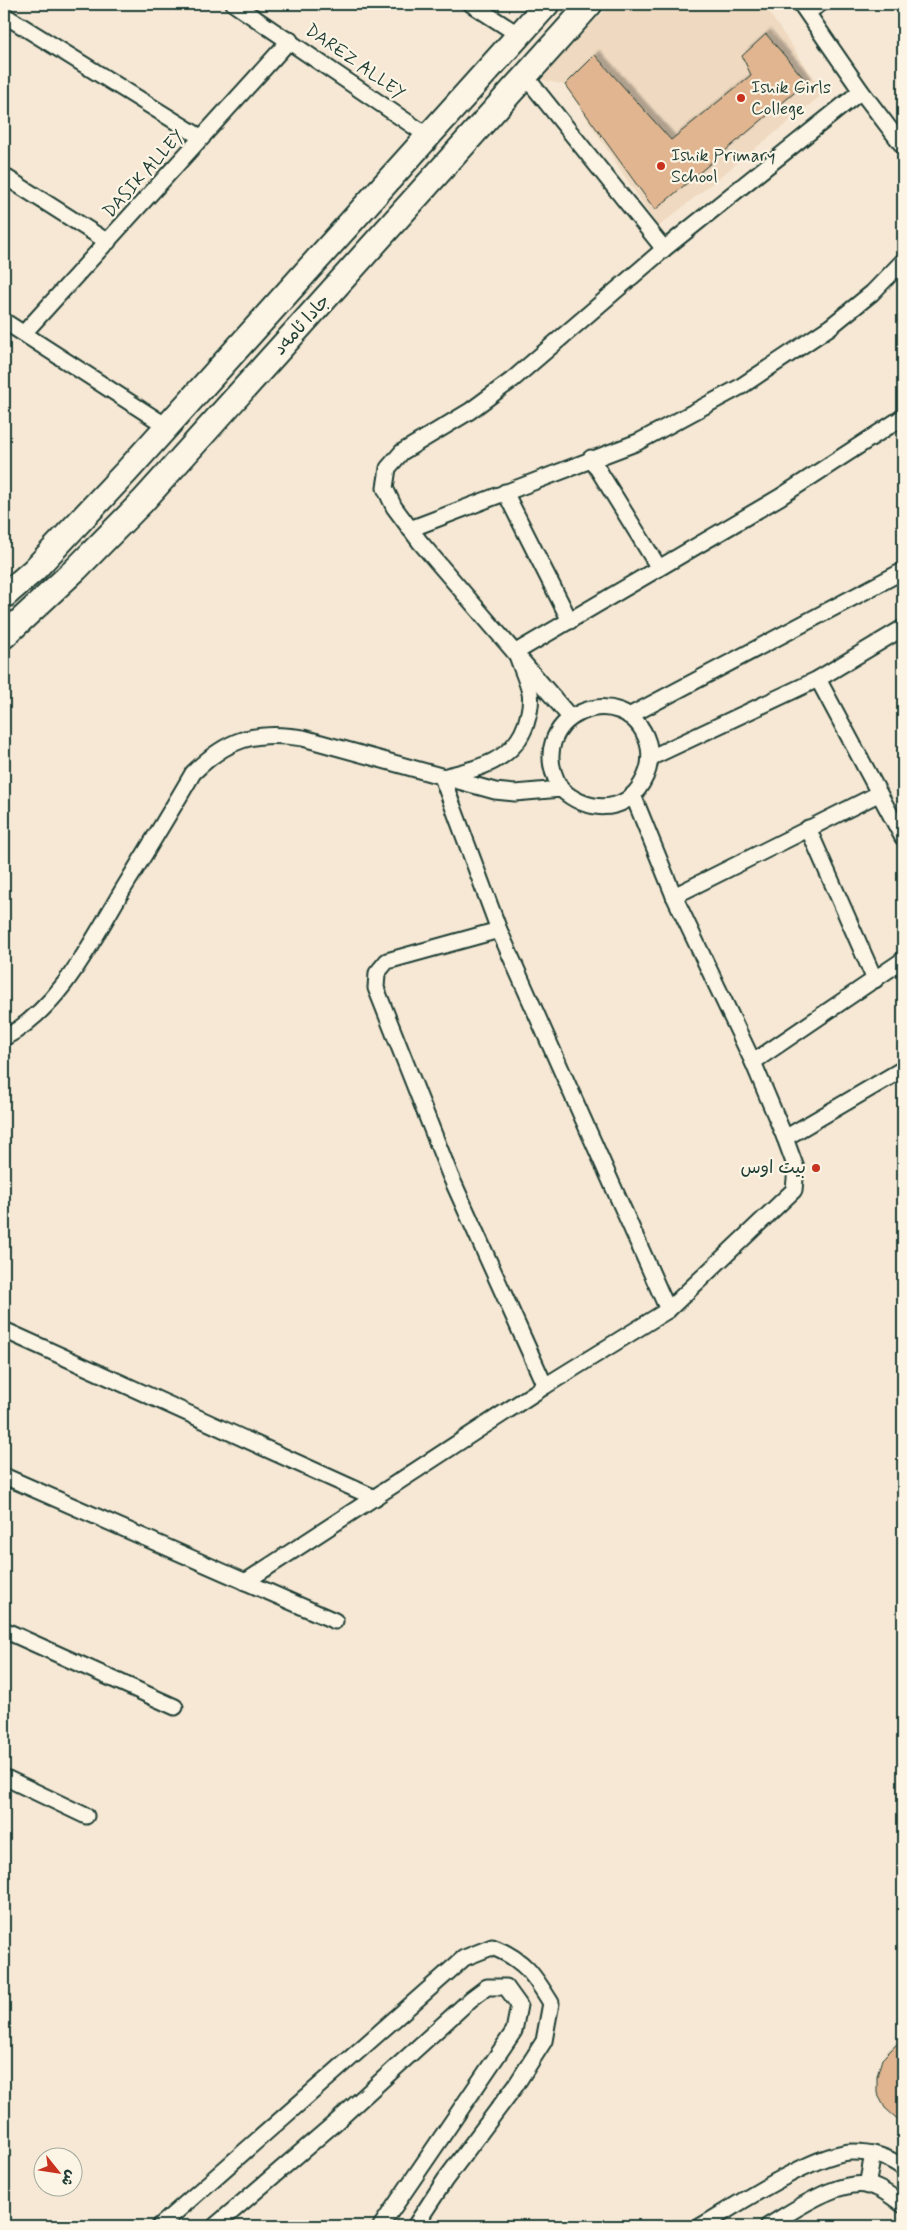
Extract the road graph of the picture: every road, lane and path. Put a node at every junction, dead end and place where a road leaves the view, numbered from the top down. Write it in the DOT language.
graph roads {
  1 [pos="234,4"];
  2 [pos="471,4"];
  3 [pos="547,4"];
  4 [pos="590,4"];
  5 [pos="809,7"];
  6 [pos="4,16"];
  7 [pos="519,35"];
  8 [pos="290,40"];
  9 [pos="526,77"];
  10 [pos="861,91"];
  11 [pos="428,136"];
  12 [pos="202,138"];
  13 [pos="903,146"];
  14 [pos="4,176"];
  15 [pos="350,222"];
  16 [pos="108,242"];
  17 [pos="374,246"];
  18 [pos="664,249"];
  19 [pos="903,261"];
  20 [pos="311,266"];
  21 [pos="336,287"];
  22 [pos="4,321"];
  23 [pos="24,333"];
  24 [pos="903,417"];
  25 [pos="168,426"];
  26 [pos="591,458"];
  27 [pos="505,492"];
  28 [pos="410,529"];
  29 [pos="658,568"];
  30 [pos="903,571"];
  31 [pos="4,596"];
  32 [pos="570,621"];
  33 [pos="903,628"];
  34 [pos="4,636"];
  35 [pos="516,652"];
  36 [pos="818,679"];
  37 [pos="629,716"];
  38 [pos="570,717"];
  39 [pos="650,758"];
  40 [pos="442,777"];
  41 [pos="561,789"];
  42 [pos="878,794"];
  43 [pos="633,795"];
  44 [pos="808,828"];
  45 [pos="903,838"];
  46 [pos="674,896"];
  47 [pos="499,930"];
  48 [pos="903,960"];
  49 [pos="874,980"];
  50 [pos="4,1038"];
  51 [pos="753,1062"];
  52 [pos="903,1069"];
  53 [pos="785,1138"];
  54 [pos="668,1310"];
  55 [pos="4,1330"];
  56 [pos="545,1386"];
  57 [pos="4,1476"];
  58 [pos="375,1498"];
  59 [pos="245,1582"];
  60 [pos="335,1621"];
  61 [pos="4,1630"];
  62 [pos="175,1707"];
  63 [pos="4,1777"];
  64 [pos="86,1816"];
  65 [pos="873,2154"];
  66 [pos="903,2168"];
  67 [pos="867,2186"];
  68 [pos="903,2205"];
  69 [pos="160,2226"];
  70 [pos="215,2226"];
  71 [pos="381,2226"];
  72 [pos="415,2226"];
  73 [pos="701,2226"];
  74 [pos="768,2226"];
  1 -- 8 [label="street, DAREZ ALLEY"];
  2 -- 7 [label="street"];
  3 -- 7 [label="main road, جادا ئامەد"];
  4 -- 9 [label="main road, جادا ئامەد"];
  5 -- 10 [label="street"];
  6 -- 12 [label="street"];
  7 -- 11 [label="main road, جادا ئامەد"];
  8 -- 11 [label="street, DAREZ ALLEY"];
  8 -- 12 [label="street, DASIK ALLEY"];
  9 -- 17 [label="main road, جادا ئامەد"];
  9 -- 18 [label="street"];
  10 -- 13 [label="street"];
  10 -- 18 [label="street"];
  11 -- 15 [label="main road, جادا ئامەد"];
  12 -- 16 [label="street, DASIK ALLEY"];
  14 -- 16 [label="street"];
  15 -- 17 [label="main road"];
  15 -- 20 [label="main road, جادا ئامەد"];
  16 -- 23 [label="street, DASIK ALLEY"];
  17 -- 21 [label="main road, جادا ئامەد"];
  18 -- 28 [label="street"];
  19 -- 26 [label="street"];
  20 -- 21 [label="main road"];
  20 -- 25 [label="main road, جادا ئامەد"];
  21 -- 34 [label="main road, جادا ئامەد"];
  22 -- 23 [label="street"];
  23 -- 25 [label="street"];
  24 -- 29 [label="street"];
  25 -- 31 [label="main road, جادا ئامەد"];
  26 -- 27 [label="street"];
  26 -- 29 [label="street"];
  27 -- 28 [label="street"];
  27 -- 32 [label="street"];
  28 -- 35 [label="street"];
  29 -- 32 [label="street"];
  30 -- 37 [label="street"];
  32 -- 35 [label="street"];
  33 -- 36 [label="street"];
  35 -- 38 [label="street"];
  35 -- 40 [label="street"];
  36 -- 39 [label="street"];
  36 -- 42 [label="street"];
  37 -- 38 [label="street"];
  37 -- 39 [label="street"];
  38 -- 41 [label="street"];
  39 -- 43 [label="street"];
  40 -- 41 [label="street"];
  40 -- 47 [label="street"];
  40 -- 50 [label="street"];
  41 -- 43 [label="street"];
  42 -- 44 [label="street"];
  42 -- 45 [label="street"];
  43 -- 46 [label="street"];
  44 -- 46 [label="street"];
  44 -- 49 [label="street"];
  46 -- 51 [label="street"];
  47 -- 54 [label="street"];
  47 -- 56 [label="street"];
  48 -- 49 [label="street"];
  49 -- 51 [label="street"];
  51 -- 53 [label="street"];
  52 -- 53 [label="street"];
  53 -- 54 [label="street"];
  54 -- 56 [label="street"];
  55 -- 58 [label="street"];
  56 -- 58 [label="street"];
  57 -- 59 [label="street"];
  58 -- 59 [label="street"];
  59 -- 60 [label="street"];
  61 -- 62 [label="street"];
  63 -- 64 [label="street"];
  65 -- 66 [label="street"];
  65 -- 67 [label="street"];
  65 -- 73 [label="street"];
  67 -- 68 [label="street"];
  67 -- 74 [label="street"];
  69 -- 72 [label="street"];
  70 -- 71 [label="street"];
}
